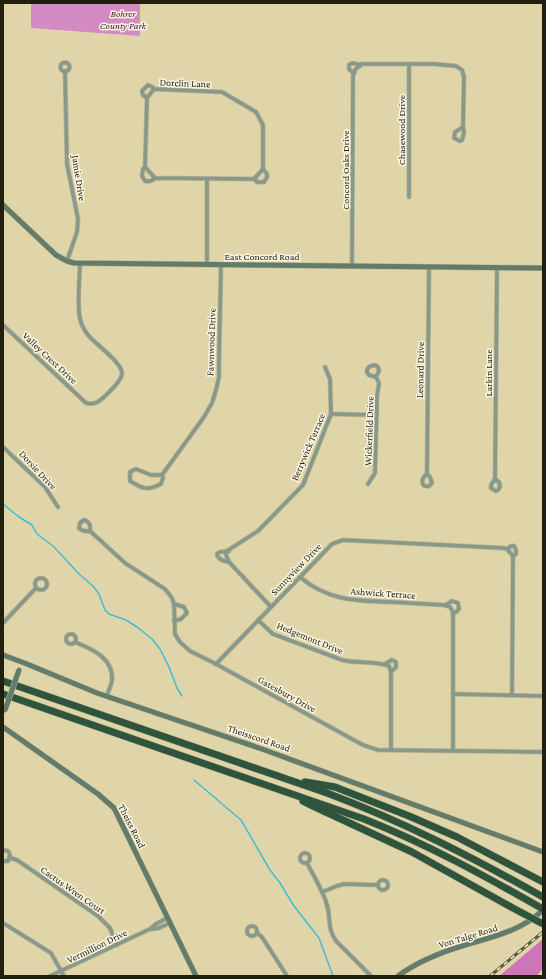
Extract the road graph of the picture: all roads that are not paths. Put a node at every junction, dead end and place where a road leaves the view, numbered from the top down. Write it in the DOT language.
graph roads {
  1 [pos="410,64"];
  2 [pos="360,66"];
  3 [pos="65,71"];
  4 [pos="354,74"];
  5 [pos="154,89"];
  6 [pos="147,98"];
  7 [pos="464,127"];
  8 [pos="145,167"];
  9 [pos="263,169"];
  10 [pos="155,178"];
  11 [pos="207,179"];
  12 [pos="254,179"];
  13 [pos="409,197"];
  14 [pos="3,205"];
  15 [pos="67,261"];
  16 [pos="80,263"];
  17 [pos="207,265"];
  18 [pos="221,265"];
  19 [pos="352,266"];
  20 [pos="429,267"];
  21 [pos="497,268"];
  22 [pos="543,268"];
  23 [pos="3,325"];
  24 [pos="325,367"];
  25 [pos="376,377"];
  26 [pos="331,414"];
  27 [pos="377,414"];
  28 [pos="3,447"];
  29 [pos="427,474"];
  30 [pos="162,475"];
  31 [pos="496,479"];
  32 [pos="368,484"];
  33 [pos="58,507"];
  34 [pos="90,531"];
  35 [pos="507,549"];
  36 [pos="228,551"];
  37 [pos="513,556"];
  38 [pos="229,562"];
  39 [pos="300,577"];
  40 [pos="36,588"];
  41 [pos="174,604"];
  42 [pos="446,605"];
  43 [pos="271,607"];
  44 [pos="453,614"];
  45 [pos="258,620"];
  46 [pos="174,621"];
  47 [pos="3,623"];
  48 [pos="75,642"];
  49 [pos="3,655"];
  50 [pos="21,662"];
  51 [pos="216,664"];
  52 [pos="385,664"];
  53 [pos="391,672"];
  54 [pos="3,682"];
  55 [pos="3,694"];
  56 [pos="453,694"];
  57 [pos="512,695"];
  58 [pos="107,696"];
  59 [pos="543,696"];
  60 [pos="4,712"];
  61 [pos="3,727"];
  62 [pos="391,750"];
  63 [pos="452,751"];
  64 [pos="543,752"];
  65 [pos="284,778"];
  66 [pos="291,793"];
  67 [pos="3,850"];
  68 [pos="543,852"];
  69 [pos="10,858"];
  70 [pos="3,861"];
  71 [pos="307,863"];
  72 [pos="543,882"];
  73 [pos="378,885"];
  74 [pos="322,892"];
  75 [pos="543,897"];
  76 [pos="543,910"];
  77 [pos="169,921"];
  78 [pos="3,923"];
  79 [pos="543,924"];
  80 [pos="256,933"];
  81 [pos="117,945"];
  82 [pos="62,971"];
  83 [pos="50,976"];
  84 [pos="64,976"];
  85 [pos="196,976"];
  86 [pos="287,976"];
  87 [pos="372,976"];
  88 [pos="398,976"];
  1 -- 2 [label="street, Concord Oaks Drive"];
  1 -- 7 [label="street, Concord Oaks Drive"];
  1 -- 13 [label="street, Chasewood Drive"];
  2 -- 4 [label="street"];
  2 -- 4 [label="street, Concord Oaks Drive"];
  3 -- 15 [label="street, Jamie Drive"];
  4 -- 19 [label="street, Concord Oaks Drive"];
  5 -- 6 [label="street, Dorclin Lane"];
  5 -- 6 [label="street"];
  5 -- 9 [label="street, Dorclin Lane"];
  6 -- 8 [label="street, Dorclin Lane"];
  8 -- 10 [label="street"];
  8 -- 10 [label="street, Dorclin Lane"];
  9 -- 12 [label="street"];
  9 -- 12 [label="street, Dorclin Lane"];
  10 -- 11 [label="street, Dorclin Lane"];
  11 -- 12 [label="street, Dorclin Lane"];
  11 -- 17 [label="street"];
  14 -- 15 [label="street, East Concord Road"];
  15 -- 16 [label="street, East Concord Road"];
  16 -- 17 [label="street, East Concord Road"];
  16 -- 23 [label="street, Valley Crest Drive"];
  17 -- 18 [label="street, East Concord Road"];
  18 -- 19 [label="street, East Concord Road"];
  18 -- 30 [label="street, Fawnwood Drive"];
  19 -- 20 [label="street, East Concord Road"];
  20 -- 21 [label="street, East Concord Road"];
  20 -- 29 [label="street, Leonard Drive"];
  21 -- 22 [label="street, East Concord Road"];
  21 -- 31 [label="street, Larkin Lane"];
  24 -- 26 [label="street, Berrywick Terrace"];
  25 -- 27 [label="street, Wickerfield Drive"];
  26 -- 27 [label="street"];
  26 -- 36 [label="street, Berrywick Terrace"];
  27 -- 32 [label="street, Wickerfield Drive"];
  28 -- 33 [label="street, Dorsie Drive"];
  30 -- 30 [label="street, Fawnwood Drive"];
  34 -- 41 [label="street"];
  35 -- 37 [label="street"];
  35 -- 37 [label="street"];
  35 -- 39 [label="street, Sunnyview Drive"];
  36 -- 38 [label="street"];
  36 -- 38 [label="street, Berrywick Terrace"];
  37 -- 57 [label="street"];
  38 -- 43 [label="street, Berrywick Terrace"];
  39 -- 42 [label="street, Ashwick Terrace"];
  39 -- 43 [label="street, Sunnyview Drive"];
  40 -- 47 [label="street"];
  41 -- 46 [label="street, Gatesbury Drive"];
  41 -- 46 [label="street"];
  42 -- 44 [label="street"];
  42 -- 44 [label="street, Ashwick Terrace"];
  43 -- 45 [label="street, Sunnyview Drive"];
  44 -- 56 [label="street, Ashwick Terrace"];
  45 -- 51 [label="street, Sunnyview Drive"];
  45 -- 52 [label="street, Hedgemont Drive"];
  46 -- 51 [label="street, Gatesbury Drive"];
  48 -- 58 [label="street"];
  49 -- 50 [label="street"];
  50 -- 58 [label="street, Theisscord Road"];
  50 -- 60 [label="street, bridge"];
  51 -- 62 [label="street, Gatesbury Drive"];
  52 -- 53 [label="street"];
  52 -- 53 [label="street, Hedgemont Drive"];
  53 -- 62 [label="street, Hedgemont Drive"];
  54 -- 65 [label="highway"];
  55 -- 66 [label="highway"];
  56 -- 57 [label="street"];
  56 -- 63 [label="street, Ashwick Terrace"];
  57 -- 59 [label="street"];
  58 -- 68 [label="street, Theisscord Road"];
  61 -- 77 [label="street, Theiss Road"];
  62 -- 63 [label="street, Gatesbury Drive"];
  63 -- 64 [label="street, Gatesbury Drive"];
  65 -- 72 [label="highway"];
  65 -- 75 [label="highway"];
  66 -- 76 [label="highway"];
  66 -- 79 [label="highway, bridge"];
  67 -- 69 [label="street, Cactus Wren Court"];
  69 -- 70 [label="street"];
  69 -- 81 [label="street, Cactus Wren Court"];
  71 -- 74 [label="street"];
  73 -- 74 [label="street"];
  74 -- 87 [label="street"];
  76 -- 88 [label="street, Von Talge Road"];
  77 -- 81 [label="street, Vermillion Drive"];
  77 -- 85 [label="street, Theiss Road"];
  78 -- 82 [label="street"];
  80 -- 86 [label="street"];
  81 -- 82 [label="street, Vermillion Drive"];
  82 -- 83 [label="street, Vermillion Drive"];
  82 -- 84 [label="street"];
}
